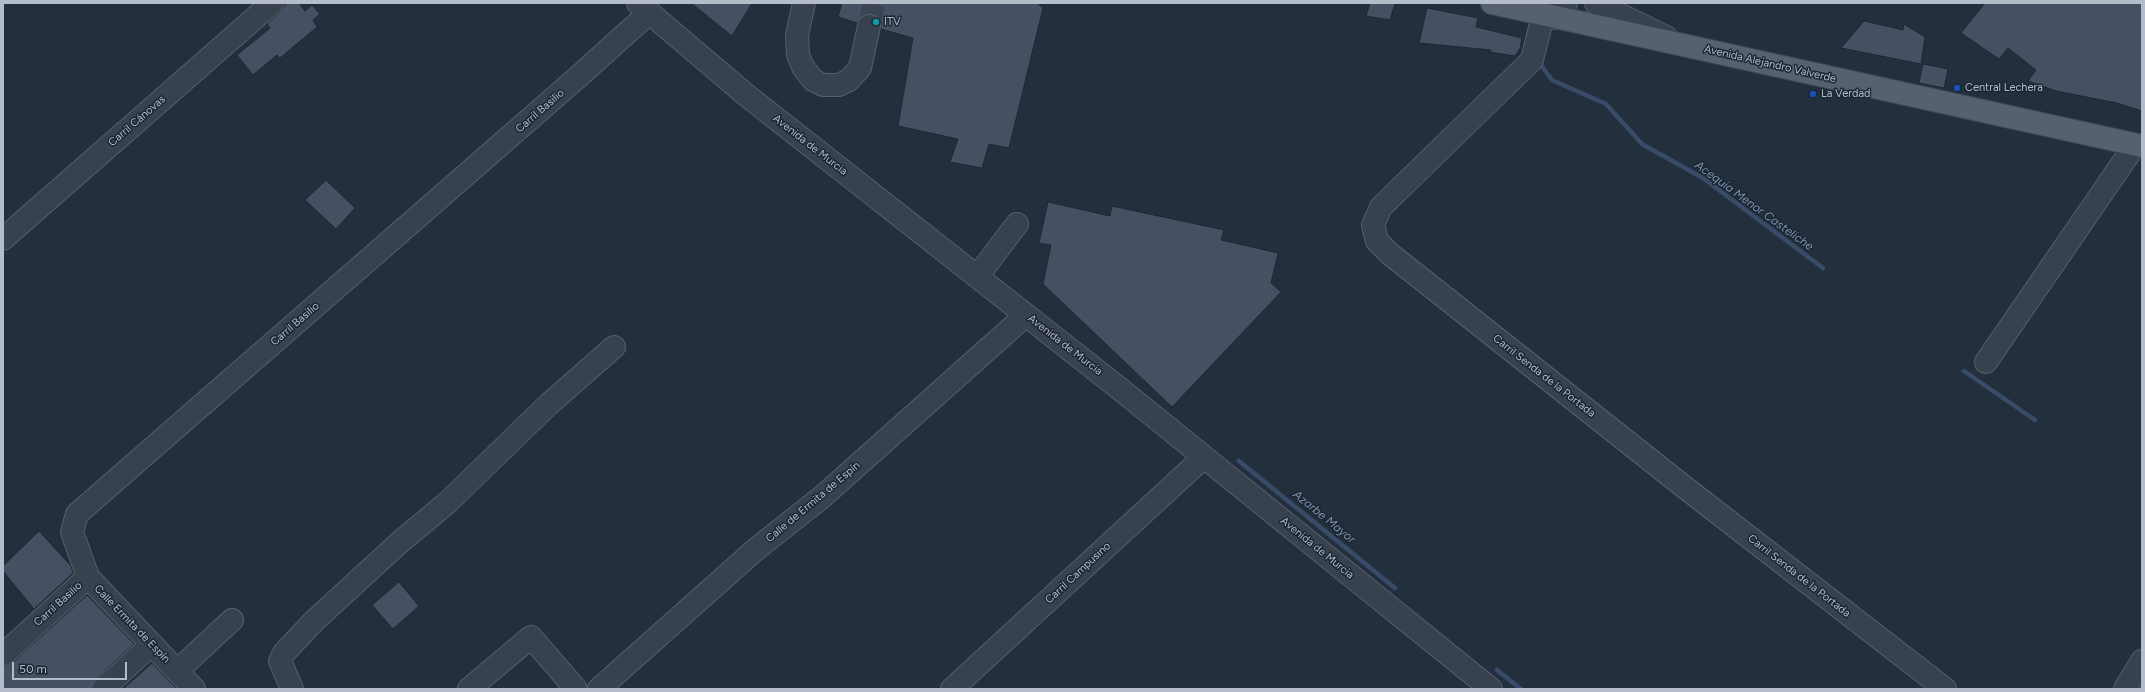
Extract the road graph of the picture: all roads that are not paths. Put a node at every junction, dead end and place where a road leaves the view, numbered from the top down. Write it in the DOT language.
graph roads {
  1 [pos="272,3"];
  2 [pos="804,3"];
  3 [pos="1492,3"];
  4 [pos="1596,3"];
  5 [pos="643,8"];
  6 [pos="1553,10"];
  7 [pos="869,26"];
  8 [pos="1680,44"];
  9 [pos="2139,146"];
  10 [pos="1017,224"];
  11 [pos="3,238"];
  12 [pos="977,277"];
  13 [pos="1026,315"];
  14 [pos="614,348"];
  15 [pos="1986,362"];
  16 [pos="1204,457"];
  17 [pos="88,577"];
  18 [pos="232,620"];
  19 [pos="152,644"];
  20 [pos="3,655"];
  21 [pos="2142,661"];
  22 [pos="177,670"];
  23 [pos="103,689"];
  24 [pos="194,689"];
  25 [pos="292,689"];
  26 [pos="469,689"];
  27 [pos="576,689"];
  28 [pos="599,689"];
  29 [pos="952,689"];
  30 [pos="1491,689"];
  31 [pos="1945,689"];
  32 [pos="2125,689"];
  1 -- 11 [label="street, Carril Cánovas"];
  2 -- 7 [label="street"];
  3 -- 6 [label="main road, Avenida Alejandro Valverde"];
  4 -- 8 [label="street"];
  5 -- 12 [label="street, Avenida de Murcia"];
  5 -- 17 [label="street, Carril Basilio"];
  6 -- 8 [label="main road, Avenida Alejandro Valverde"];
  6 -- 31 [label="street, Carril Senda de la Portada"];
  8 -- 9 [label="main road, Avenida Alejandro Valverde"];
  9 -- 15 [label="street"];
  10 -- 12 [label="street"];
  12 -- 13 [label="street, Avenida de Murcia"];
  13 -- 16 [label="street, Avenida de Murcia"];
  13 -- 28 [label="street, Calle de Ermita de Espín"];
  14 -- 25 [label="street"];
  16 -- 29 [label="street, Carril Campusino"];
  16 -- 30 [label="street, Avenida de Murcia"];
  17 -- 19 [label="street, Calle Ermita de Espín"];
  17 -- 20 [label="street, Carril Basilio"];
  18 -- 22 [label="street, Calle Ermita de Espín"];
  19 -- 22 [label="street, Calle Ermita de Espín"];
  19 -- 23 [label="street"];
  21 -- 32 [label="street"];
  22 -- 24 [label="street, Calle Ermita de Espín"];
  26 -- 27 [label="street"];
}
